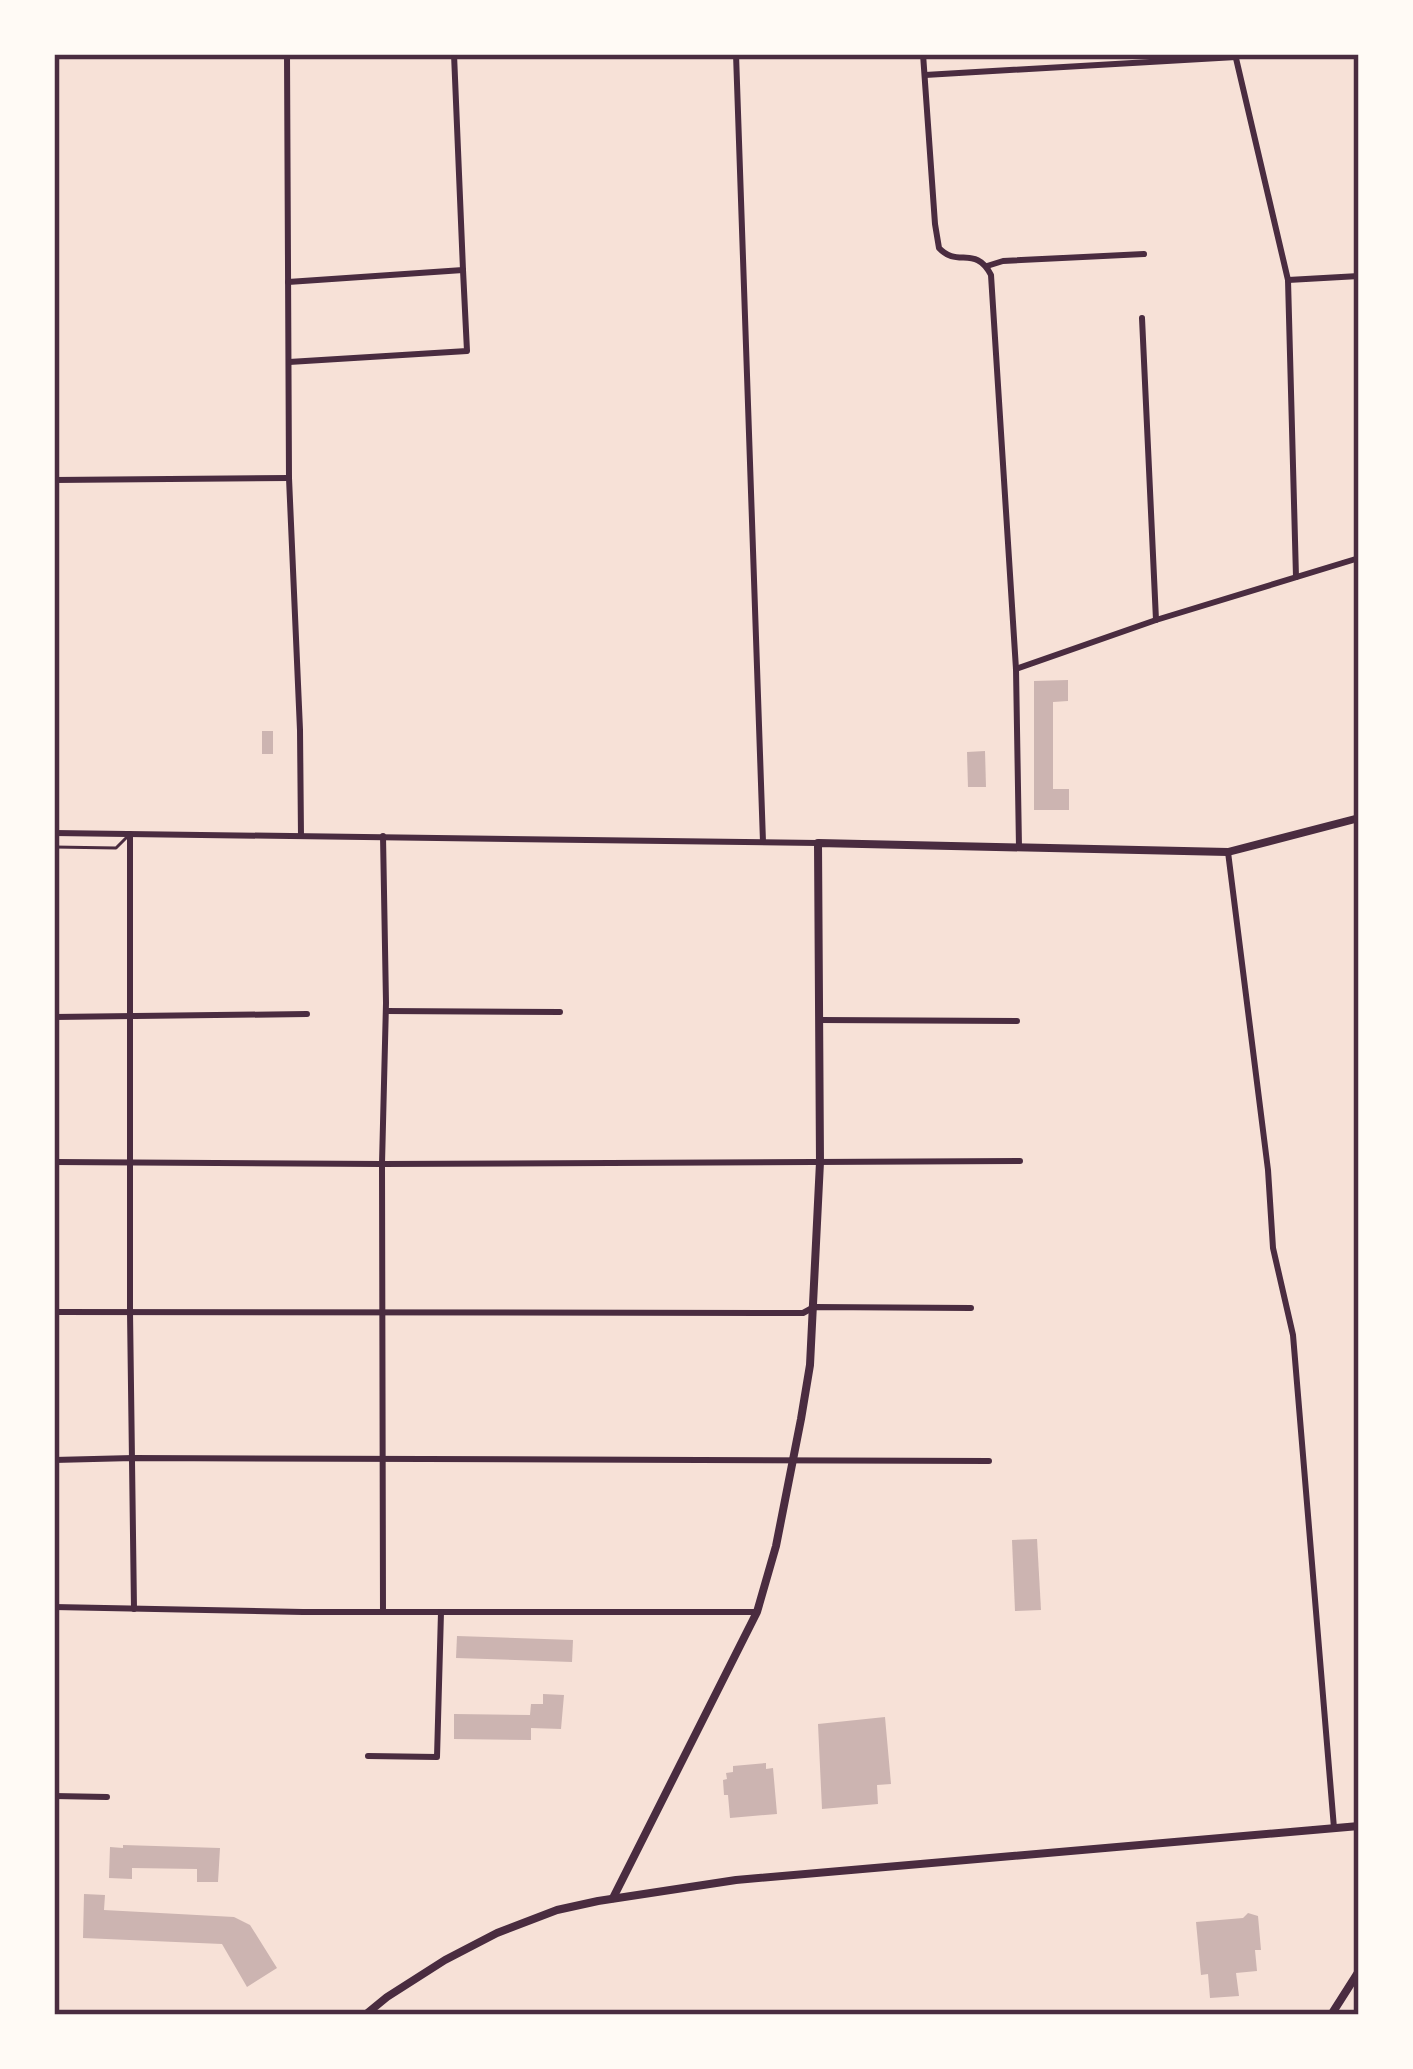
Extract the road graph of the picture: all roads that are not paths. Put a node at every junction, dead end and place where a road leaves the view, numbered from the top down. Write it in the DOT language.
graph roads {
  1 [pos="287,54"];
  2 [pos="454,54"];
  3 [pos="736,54"];
  4 [pos="923,54"];
  5 [pos="1236,56"];
  6 [pos="925,75"];
  7 [pos="1144,254"];
  8 [pos="986,266"];
  9 [pos="464,270"];
  10 [pos="1359,275"];
  11 [pos="1288,280"];
  12 [pos="288,282"];
  13 [pos="1142,318"];
  14 [pos="290,362"];
  15 [pos="289,478"];
  16 [pos="54,480"];
  17 [pos="1359,558"];
  18 [pos="1297,577"];
  19 [pos="1156,620"];
  20 [pos="1016,669"];
  21 [pos="1359,818"];
  22 [pos="54,833"];
  23 [pos="130,834"];
  24 [pos="301,836"];
  25 [pos="383,836"];
  26 [pos="763,842"];
  27 [pos="818,843"];
  28 [pos="54,847"];
  29 [pos="1019,848"];
  30 [pos="1228,852"];
  31 [pos="386,1011"];
  32 [pos="560,1012"];
  33 [pos="307,1014"];
  34 [pos="131,1015"];
  35 [pos="54,1017"];
  36 [pos="820,1020"];
  37 [pos="1017,1021"];
  38 [pos="132,1161"];
  39 [pos="1020,1161"];
  40 [pos="54,1162"];
  41 [pos="820,1162"];
  42 [pos="382,1164"];
  43 [pos="814,1307"];
  44 [pos="971,1308"];
  45 [pos="384,1311"];
  46 [pos="54,1312"];
  47 [pos="130,1312"];
  48 [pos="133,1458"];
  49 [pos="54,1460"];
  50 [pos="384,1460"];
  51 [pos="793,1461"];
  52 [pos="989,1461"];
  53 [pos="54,1607"];
  54 [pos="134,1609"];
  55 [pos="383,1612"];
  56 [pos="440,1612"];
  57 [pos="757,1612"];
  58 [pos="737,1613"];
  59 [pos="752,1625"];
  60 [pos="368,1756"];
  61 [pos="54,1796"];
  62 [pos="107,1797"];
  63 [pos="1359,1826"];
  64 [pos="1334,1828"];
  65 [pos="613,1898"];
  66 [pos="1359,1971"];
  67 [pos="365,2015"];
  68 [pos="1330,2015"];
  1 -- 12 [label="street"];
  2 -- 9 [label="street"];
  3 -- 26 [label="street"];
  4 -- 6 [label="street"];
  5 -- 6 [label="street"];
  5 -- 11 [label="street"];
  6 -- 8 [label="street"];
  7 -- 8 [label="street"];
  8 -- 20 [label="street"];
  9 -- 12 [label="street"];
  9 -- 14 [label="street"];
  10 -- 11 [label="street"];
  11 -- 18 [label="street"];
  12 -- 14 [label="street"];
  13 -- 19 [label="street"];
  14 -- 15 [label="street"];
  15 -- 16 [label="street"];
  15 -- 24 [label="street"];
  17 -- 18 [label="street"];
  18 -- 19 [label="street"];
  19 -- 20 [label="street"];
  20 -- 29 [label="street"];
  21 -- 30 [label="street"];
  22 -- 23 [label="street"];
  23 -- 24 [label="street"];
  23 -- 28 [label="lane"];
  23 -- 34 [label="street"];
  24 -- 25 [label="street"];
  25 -- 26 [label="street"];
  25 -- 31 [label="street"];
  26 -- 27 [label="street"];
  27 -- 29 [label="street"];
  27 -- 36 [label="street"];
  29 -- 30 [label="street"];
  30 -- 64 [label="street"];
  31 -- 32 [label="street"];
  31 -- 42 [label="street"];
  33 -- 34 [label="street"];
  34 -- 35 [label="street"];
  34 -- 38 [label="street"];
  36 -- 37 [label="street"];
  36 -- 41 [label="street"];
  38 -- 40 [label="street"];
  38 -- 42 [label="street"];
  38 -- 47 [label="street"];
  39 -- 41 [label="street"];
  41 -- 42 [label="street"];
  41 -- 43 [label="street"];
  42 -- 45 [label="street"];
  43 -- 44 [label="street"];
  43 -- 45 [label="street"];
  43 -- 51 [label="street"];
  45 -- 47 [label="street"];
  45 -- 50 [label="street"];
  46 -- 47 [label="street"];
  47 -- 48 [label="street"];
  48 -- 49 [label="street"];
  48 -- 50 [label="street"];
  48 -- 54 [label="street"];
  50 -- 51 [label="street"];
  50 -- 55 [label="street"];
  51 -- 52 [label="street"];
  51 -- 57 [label="street"];
  53 -- 54 [label="street"];
  54 -- 55 [label="street"];
  55 -- 56 [label="street"];
  56 -- 58 [label="street"];
  56 -- 60 [label="street"];
  57 -- 58 [label="street"];
  57 -- 59 [label="street"];
  58 -- 59 [label="street"];
  59 -- 65 [label="street"];
  61 -- 62 [label="street"];
  63 -- 64 [label="street"];
  64 -- 65 [label="street"];
  65 -- 67 [label="street"];
  66 -- 68 [label="street"];
}
